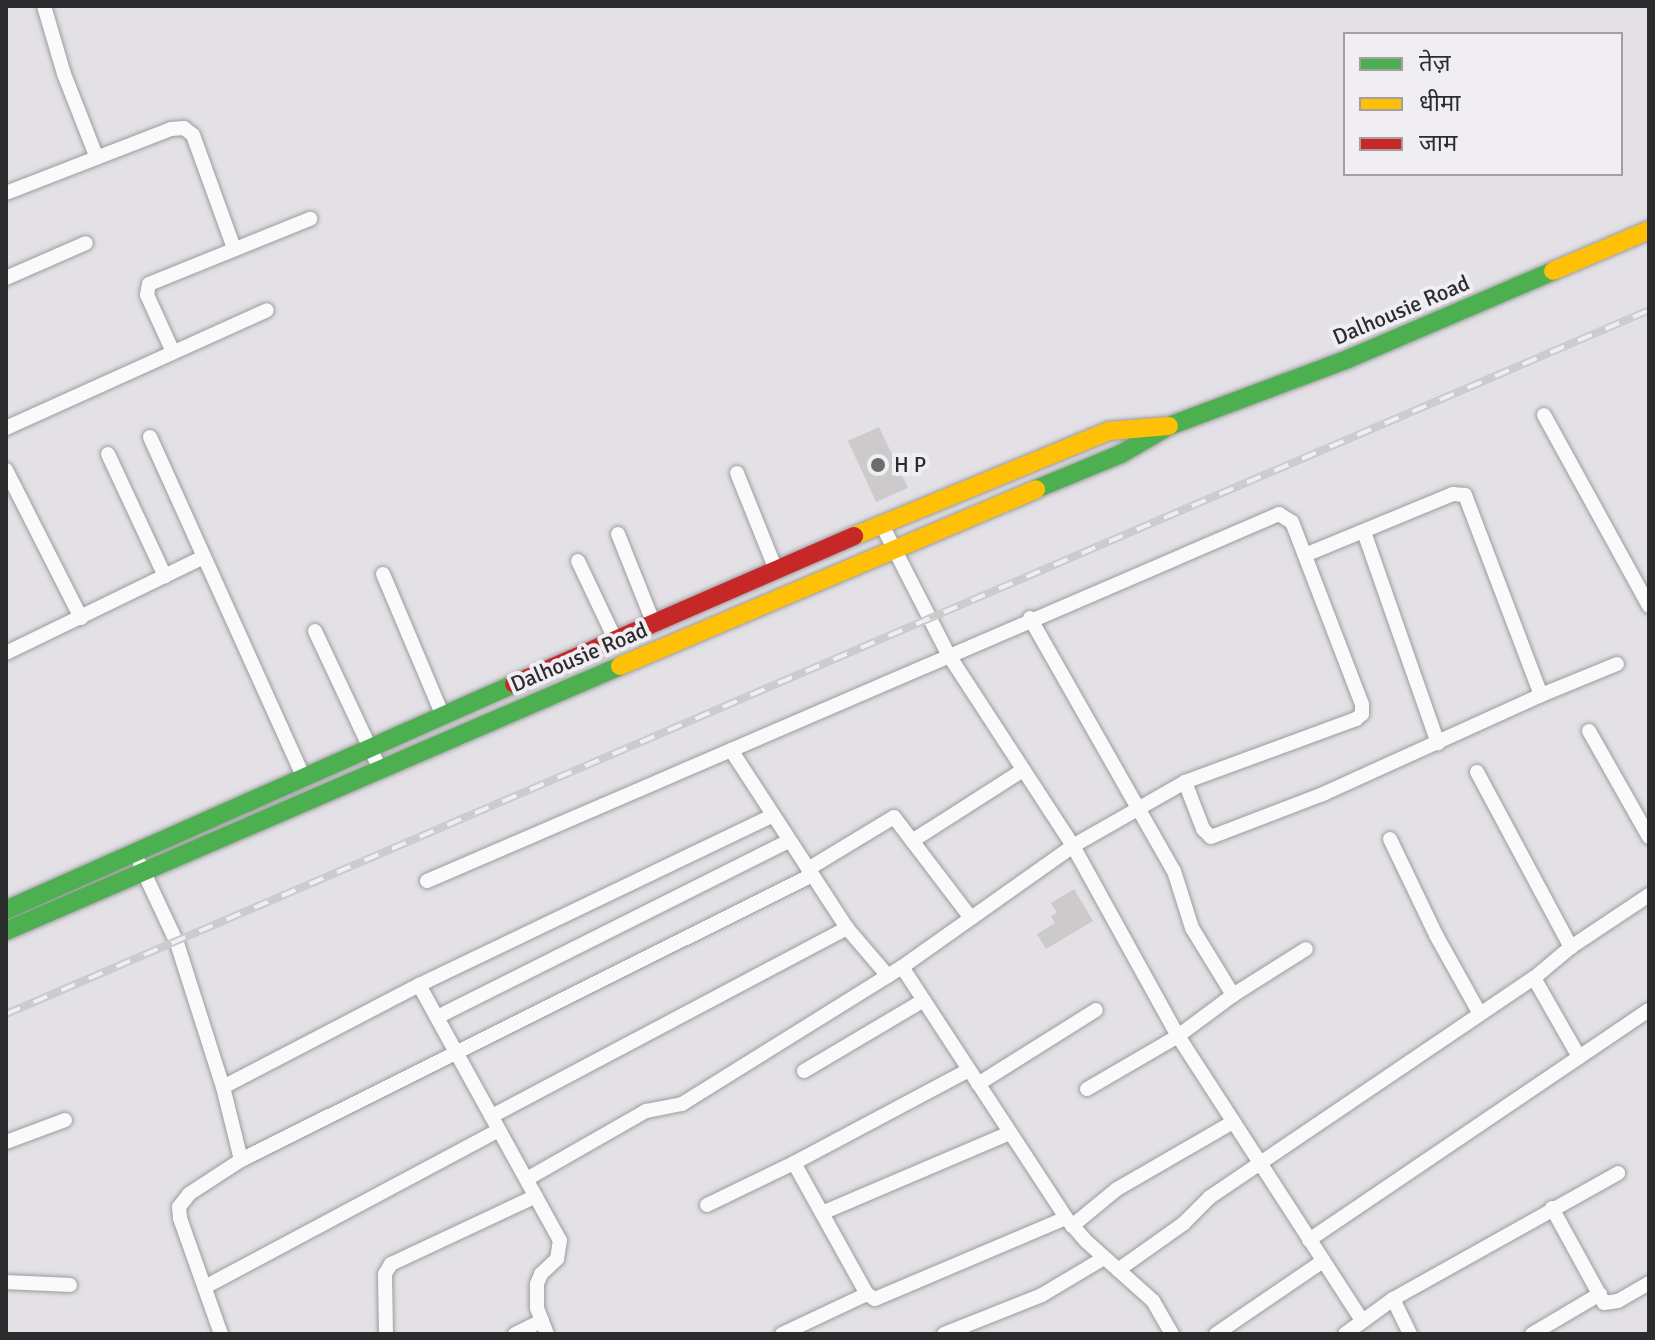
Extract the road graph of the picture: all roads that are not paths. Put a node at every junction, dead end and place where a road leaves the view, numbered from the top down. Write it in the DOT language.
graph roads {
  1 [pos="44,6"];
  2 [pos="97,158"];
  3 [pos="6,193"];
  4 [pos="310,219"];
  5 [pos="1649,230"];
  6 [pos="86,243"];
  7 [pos="234,248"];
  8 [pos="6,278"];
  9 [pos="267,310"];
  10 [pos="173,352"];
  11 [pos="1544,415"];
  12 [pos="1169,426"];
  13 [pos="6,428"];
  14 [pos="150,437"];
  15 [pos="108,454"];
  16 [pos="6,470"];
  17 [pos="737,473"];
  18 [pos="9,485"];
  19 [pos="882,525"];
  20 [pos="1364,532"];
  21 [pos="618,534"];
  22 [pos="893,548"];
  23 [pos="1305,555"];
  24 [pos="204,557"];
  25 [pos="578,561"];
  26 [pos="776,570"];
  27 [pos="383,574"];
  28 [pos="165,576"];
  29 [pos="1649,606"];
  30 [pos="81,618"];
  31 [pos="1030,618"];
  32 [pos="654,624"];
  33 [pos="315,631"];
  34 [pos="615,639"];
  35 [pos="6,653"];
  36 [pos="948,654"];
  37 [pos="1617,664"];
  38 [pos="1541,695"];
  39 [pos="443,716"];
  40 [pos="1589,731"];
  41 [pos="1438,743"];
  42 [pos="371,750"];
  43 [pos="731,750"];
  44 [pos="380,769"];
  45 [pos="1023,770"];
  46 [pos="1477,772"];
  47 [pos="304,778"];
  48 [pos="1185,782"];
  49 [pos="1140,809"];
  50 [pos="772,816"];
  51 [pos="1649,837"];
  52 [pos="1390,839"];
  53 [pos="788,841"];
  54 [pos="912,841"];
  55 [pos="1073,846"];
  56 [pos="134,853"];
  57 [pos="143,870"];
  58 [pos="810,872"];
  59 [pos="427,881"];
  60 [pos="1649,895"];
  61 [pos="6,910"];
  62 [pos="971,918"];
  63 [pos="847,928"];
  64 [pos="6,931"];
  65 [pos="1571,947"];
  66 [pos="1306,949"];
  67 [pos="902,967"];
  68 [pos="888,976"];
  69 [pos="1534,978"];
  70 [pos="419,985"];
  71 [pos="1233,995"];
  72 [pos="924,1000"];
  73 [pos="1096,1010"];
  74 [pos="1649,1010"];
  75 [pos="1480,1014"];
  76 [pos="437,1017"];
  77 [pos="1178,1036"];
  78 [pos="456,1052"];
  79 [pos="1579,1057"];
  80 [pos="969,1070"];
  81 [pos="804,1071"];
  82 [pos="978,1084"];
  83 [pos="223,1087"];
  84 [pos="1087,1089"];
  85 [pos="492,1116"];
  86 [pos="65,1120"];
  87 [pos="1233,1122"];
  88 [pos="499,1130"];
  89 [pos="1010,1133"];
  90 [pos="6,1142"];
  91 [pos="241,1160"];
  92 [pos="794,1163"];
  93 [pos="1258,1163"];
  94 [pos="1618,1173"];
  95 [pos="527,1179"];
  96 [pos="536,1196"];
  97 [pos="707,1205"];
  98 [pos="1552,1208"];
  99 [pos="822,1213"];
  100 [pos="1069,1222"];
  101 [pos="1309,1240"];
  102 [pos="1104,1258"];
  103 [pos="1323,1261"];
  104 [pos="1118,1270"];
  105 [pos="6,1282"];
  106 [pos="1649,1283"];
  107 [pos="70,1285"];
  108 [pos="205,1287"];
  109 [pos="867,1294"];
  110 [pos="1600,1294"];
  111 [pos="1393,1299"];
  112 [pos="1362,1320"];
  113 [pos="545,1328"];
  114 [pos="221,1334"];
  115 [pos="386,1334"];
  116 [pos="515,1334"];
  117 [pos="782,1334"];
  118 [pos="944,1334"];
  119 [pos="1172,1334"];
  120 [pos="1216,1334"];
  121 [pos="1345,1334"];
  122 [pos="1410,1334"];
  123 [pos="1532,1334"];
  1 -- 2 [label="street"];
  2 -- 3 [label="street"];
  2 -- 7 [label="street"];
  4 -- 7 [label="street"];
  5 -- 12 [label="street, Dalhousie Road"];
  6 -- 8 [label="street"];
  7 -- 10 [label="street"];
  9 -- 10 [label="street"];
  10 -- 13 [label="street"];
  11 -- 29 [label="street"];
  12 -- 19 [label="street, Dalhousie Road"];
  12 -- 22 [label="street, Dalhousie Road"];
  14 -- 24 [label="street"];
  15 -- 28 [label="street"];
  16 -- 18 [label="street"];
  17 -- 26 [label="street"];
  18 -- 30 [label="street"];
  19 -- 22 [label="street"];
  19 -- 26 [label="street, Dalhousie Road"];
  20 -- 23 [label="street"];
  20 -- 38 [label="street"];
  20 -- 41 [label="street"];
  21 -- 32 [label="street"];
  22 -- 36 [label="street"];
  22 -- 44 [label="street, Dalhousie Road"];
  23 -- 31 [label="street"];
  23 -- 48 [label="street"];
  24 -- 28 [label="street"];
  24 -- 47 [label="street"];
  25 -- 34 [label="street"];
  26 -- 32 [label="street, Dalhousie Road"];
  27 -- 39 [label="street"];
  28 -- 30 [label="street"];
  30 -- 35 [label="street"];
  31 -- 36 [label="street"];
  31 -- 49 [label="street"];
  32 -- 34 [label="street, Dalhousie Road"];
  33 -- 42 [label="street"];
  34 -- 39 [label="street, Dalhousie Road"];
  36 -- 43 [label="street"];
  36 -- 45 [label="street"];
  37 -- 38 [label="street"];
  38 -- 41 [label="street"];
  39 -- 42 [label="street, Dalhousie Road"];
  40 -- 51 [label="street"];
  41 -- 48 [label="street"];
  42 -- 44 [label="street"];
  42 -- 47 [label="street, Dalhousie Road"];
  43 -- 50 [label="street"];
  43 -- 59 [label="street"];
  44 -- 57 [label="street, Dalhousie Road"];
  45 -- 54 [label="street"];
  45 -- 55 [label="street"];
  46 -- 65 [label="street"];
  47 -- 56 [label="street, Dalhousie Road"];
  48 -- 49 [label="street"];
  49 -- 55 [label="street"];
  49 -- 71 [label="street"];
  50 -- 53 [label="street"];
  50 -- 70 [label="street"];
  52 -- 75 [label="street"];
  53 -- 58 [label="street"];
  53 -- 76 [label="street"];
  54 -- 58 [label="street"];
  54 -- 62 [label="street"];
  55 -- 62 [label="street"];
  55 -- 77 [label="street"];
  56 -- 57 [label="street"];
  56 -- 61 [label="street, Dalhousie Road"];
  57 -- 64 [label="street, Dalhousie Road"];
  57 -- 83 [label="street"];
  58 -- 63 [label="street"];
  58 -- 78 [label="street"];
  60 -- 65 [label="street"];
  62 -- 67 [label="street"];
  63 -- 68 [label="street"];
  63 -- 85 [label="street"];
  65 -- 69 [label="street"];
  66 -- 71 [label="street"];
  67 -- 68 [label="street"];
  67 -- 72 [label="street"];
  68 -- 95 [label="street"];
  69 -- 75 [label="street"];
  69 -- 79 [label="street"];
  70 -- 76 [label="street"];
  70 -- 83 [label="street"];
  71 -- 77 [label="street"];
  72 -- 80 [label="street"];
  72 -- 81 [label="street"];
  73 -- 82 [label="street"];
  74 -- 79 [label="street"];
  75 -- 93 [label="street"];
  76 -- 78 [label="street"];
  77 -- 84 [label="street"];
  77 -- 87 [label="street"];
  78 -- 85 [label="street"];
  78 -- 91 [label="street"];
  79 -- 101 [label="street"];
  80 -- 82 [label="street"];
  80 -- 92 [label="street"];
  82 -- 89 [label="street"];
  83 -- 91 [label="street"];
  85 -- 88 [label="street"];
  86 -- 90 [label="street"];
  87 -- 93 [label="street"];
  87 -- 100 [label="street"];
  88 -- 95 [label="street"];
  88 -- 108 [label="street"];
  89 -- 99 [label="street"];
  89 -- 100 [label="street"];
  91 -- 108 [label="street"];
  92 -- 97 [label="street"];
  92 -- 99 [label="street"];
  93 -- 101 [label="street"];
  93 -- 104 [label="street"];
  94 -- 98 [label="street"];
  95 -- 96 [label="street"];
  96 -- 113 [label="street"];
  96 -- 115 [label="street"];
  98 -- 110 [label="street"];
  98 -- 111 [label="street"];
  99 -- 109 [label="street"];
  100 -- 102 [label="street"];
  100 -- 109 [label="street"];
  101 -- 103 [label="street"];
  102 -- 104 [label="street"];
  102 -- 118 [label="street"];
  103 -- 112 [label="street"];
  103 -- 120 [label="street"];
  104 -- 119 [label="street"];
  105 -- 107 [label="street"];
  106 -- 110 [label="street"];
  108 -- 114 [label="street"];
  109 -- 117 [label="street"];
  110 -- 123 [label="street"];
  111 -- 112 [label="street"];
  111 -- 122 [label="street"];
  112 -- 121 [label="street"];
  113 -- 116 [label="street"];
}
